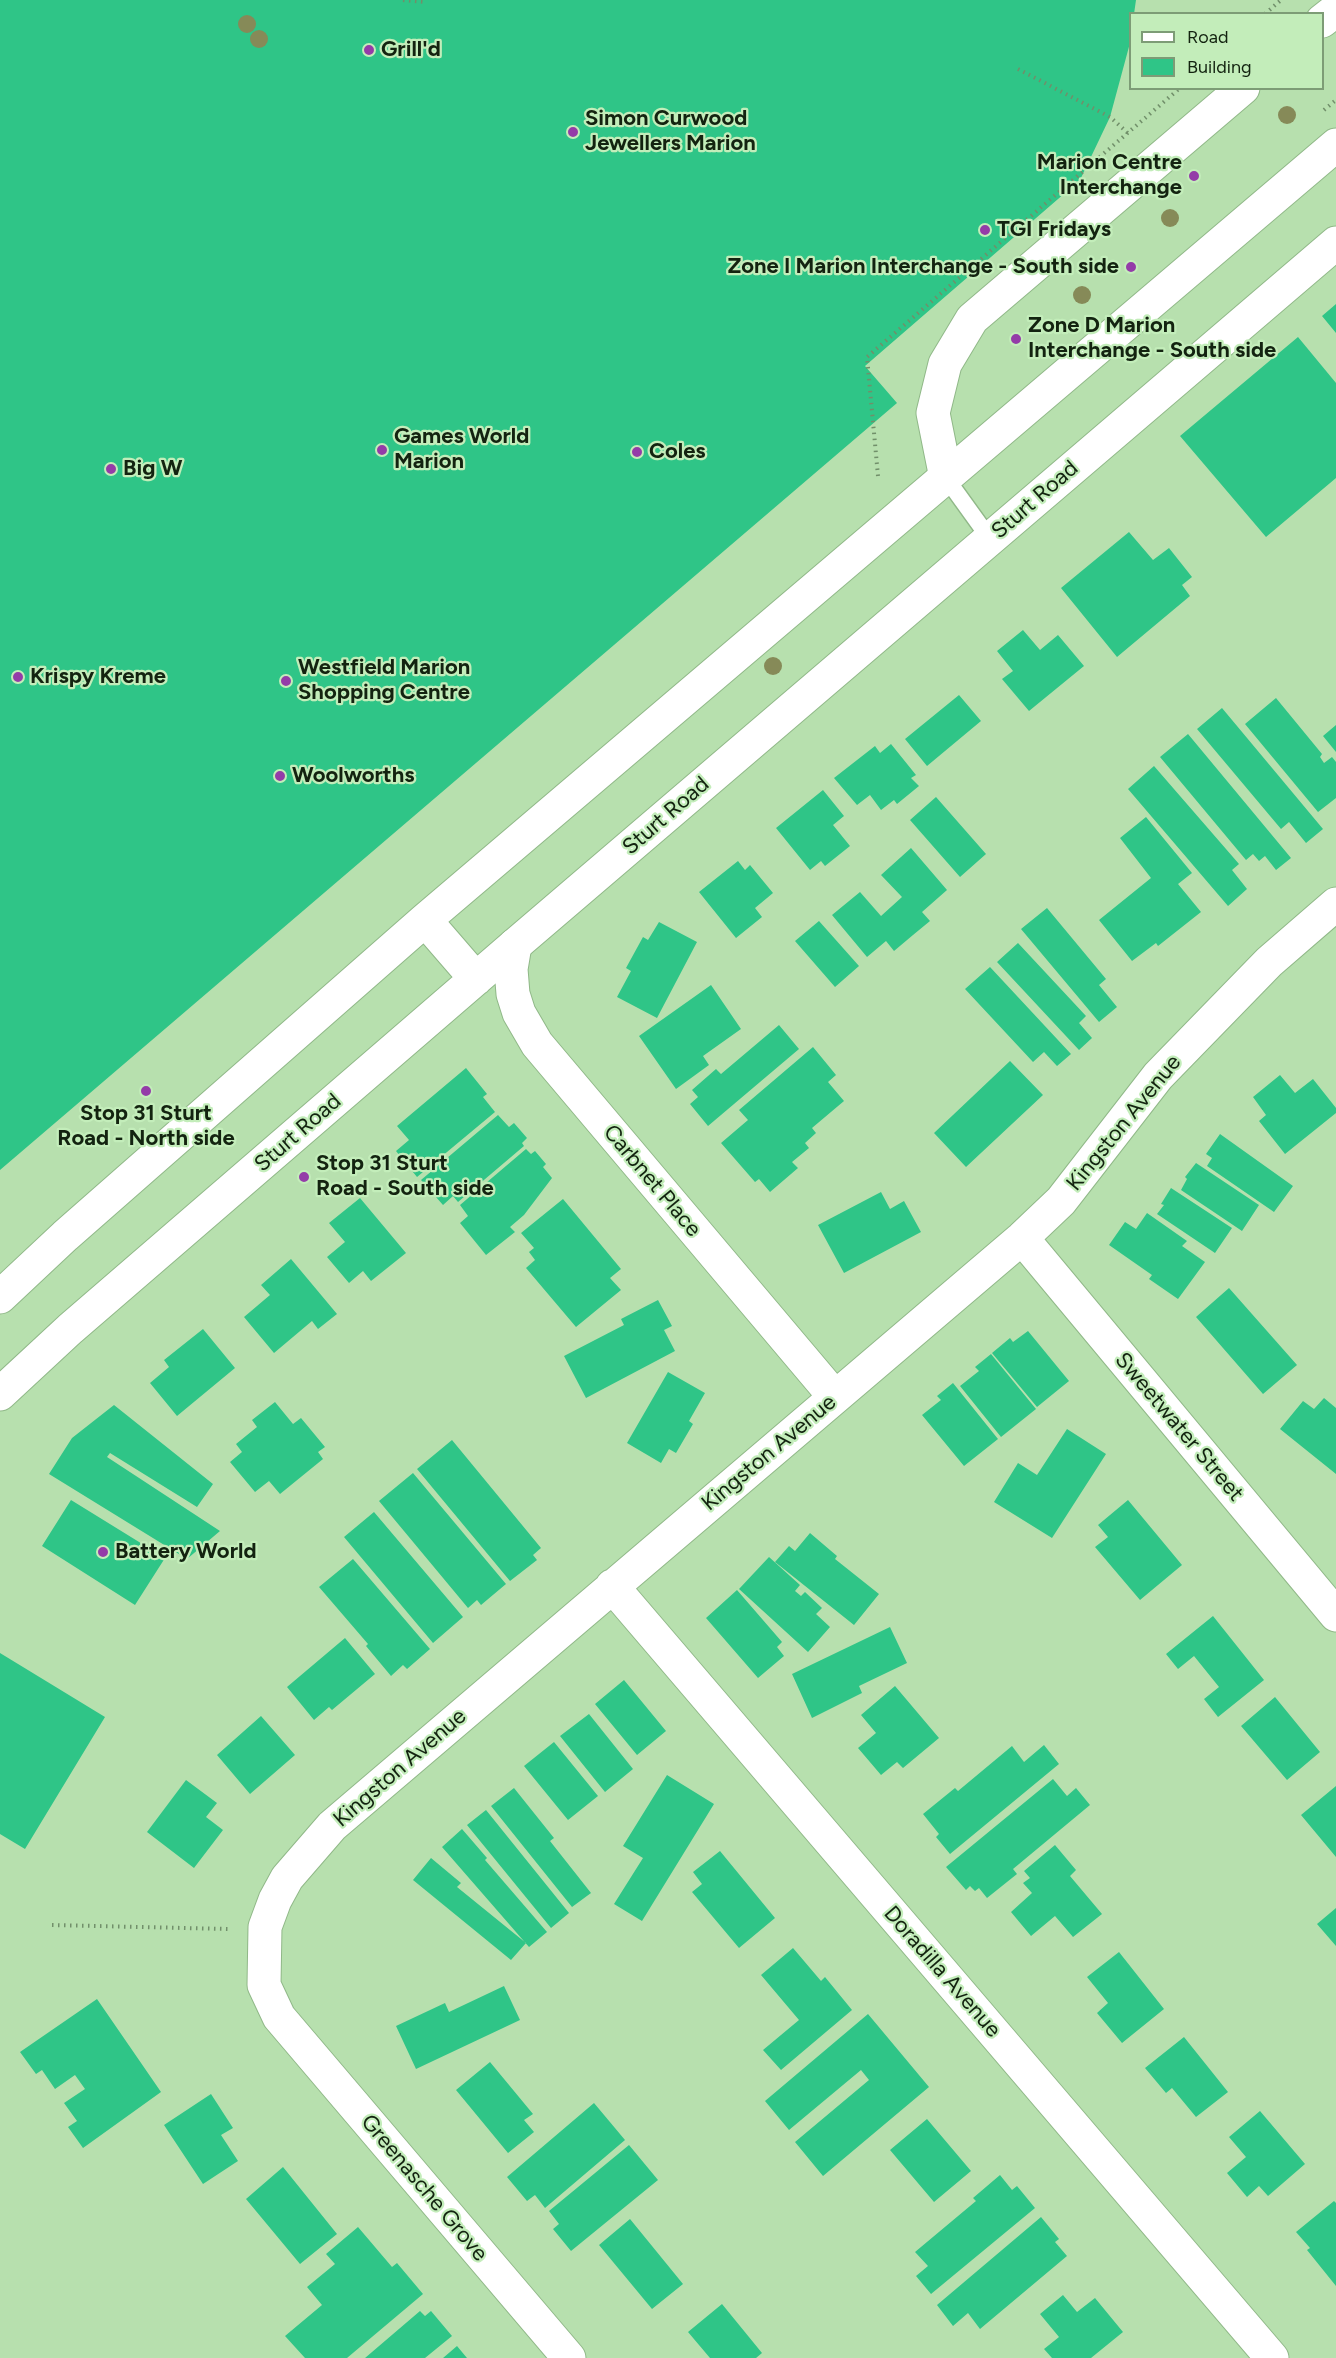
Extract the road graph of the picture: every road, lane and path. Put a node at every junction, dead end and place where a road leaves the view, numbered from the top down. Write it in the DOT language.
graph roads {
  1 [pos="403,0"];
  2 [pos="1281,0"];
  3 [pos="425,2"];
  4 [pos="1336,10"];
  5 [pos="1267,12"];
  6 [pos="1324,20"];
  7 [pos="1018,69"];
  8 [pos="1241,90"];
  9 [pos="1136,141"];
  10 [pos="1336,146"];
  11 [pos="1336,243"];
  12 [pos="946,478"];
  13 [pos="990,539"];
  14 [pos="1336,904"];
  15 [pos="425,920"];
  16 [pos="514,945"];
  17 [pos="476,979"];
  18 [pos="1022,1238"];
  19 [pos="0,1297"];
  20 [pos="0,1394"];
  21 [pos="835,1397"];
  22 [pos="612,1586"];
  23 [pos="1329,1594"];
  24 [pos="52,1925"];
  25 [pos="224,1929"];
  26 [pos="279,2017"];
  27 [pos="569,2358"];
  28 [pos="1272,2358"];
  1 -- 3 [label="path"];
  2 -- 5 [label="path"];
  4 -- 6 [label="street"];
  7 -- 9 [label="path"];
  8 -- 12 [label="street"];
  10 -- 12 [label="street"];
  11 -- 13 [label="street, Sturt Road"];
  12 -- 13 [label="lane"];
  12 -- 15 [label="street"];
  13 -- 16 [label="street, Sturt Road"];
  14 -- 18 [label="street, Kingston Avenue"];
  15 -- 17 [label="street"];
  15 -- 19 [label="street"];
  16 -- 17 [label="street, Sturt Road"];
  16 -- 21 [label="street, Carbnet Place"];
  17 -- 20 [label="street, Sturt Road"];
  18 -- 21 [label="street, Kingston Avenue"];
  18 -- 23 [label="street, Sweetwater Street"];
  21 -- 22 [label="street, Kingston Avenue"];
  22 -- 26 [label="street, Kingston Avenue"];
  22 -- 28 [label="street, Doradilla Avenue"];
  24 -- 25 [label="path"];
  26 -- 27 [label="street, Greenasche Grove"];
}
